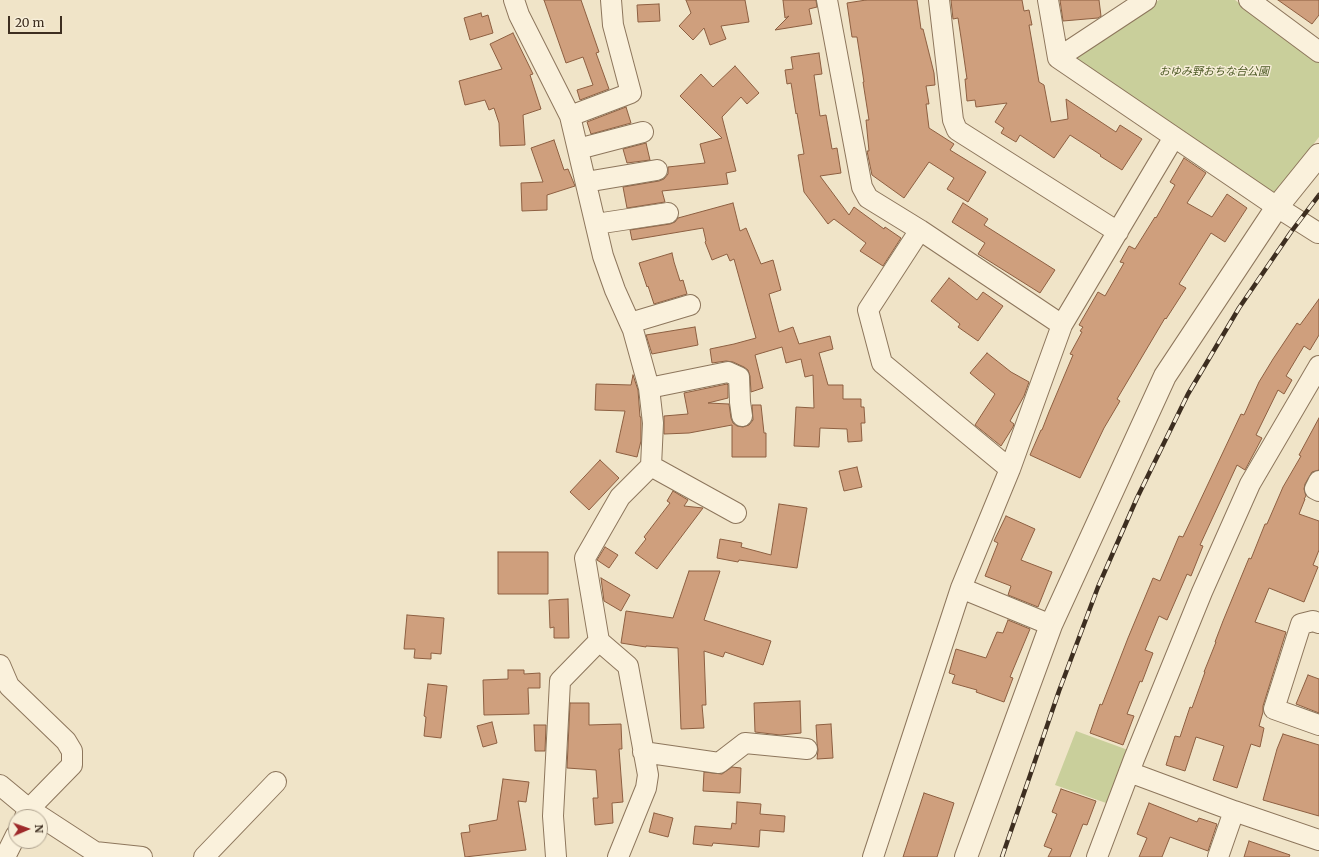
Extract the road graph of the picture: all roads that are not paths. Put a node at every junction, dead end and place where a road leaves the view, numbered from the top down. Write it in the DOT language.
graph roads {
  1 [pos="514,0"];
  2 [pos="611,0"];
  3 [pos="827,0"];
  4 [pos="939,0"];
  5 [pos="1048,0"];
  6 [pos="1146,0"];
  7 [pos="1249,0"];
  8 [pos="1271,7"];
  9 [pos="1319,52"];
  10 [pos="1058,58"];
  11 [pos="570,116"];
  12 [pos="643,132"];
  13 [pos="1174,137"];
  14 [pos="578,149"];
  15 [pos="1319,155"];
  16 [pos="657,170"];
  17 [pos="586,182"];
  18 [pos="1277,207"];
  19 [pos="668,213"];
  20 [pos="596,224"];
  21 [pos="920,230"];
  22 [pos="1118,232"];
  23 [pos="1319,233"];
  24 [pos="690,305"];
  25 [pos="630,323"];
  26 [pos="1062,325"];
  27 [pos="1319,366"];
  28 [pos="649,388"];
  29 [pos="742,416"];
  30 [pos="651,466"];
  31 [pos="1010,469"];
  32 [pos="1319,482"];
  33 [pos="1319,491"];
  34 [pos="736,513"];
  35 [pos="961,588"];
  36 [pos="1319,623"];
  37 [pos="1051,625"];
  38 [pos="599,641"];
  39 [pos="0,665"];
  40 [pos="1319,725"];
  41 [pos="807,748"];
  42 [pos="643,752"];
  43 [pos="1129,772"];
  44 [pos="276,782"];
  45 [pos="0,785"];
  46 [pos="23,809"];
  47 [pos="31,809"];
  48 [pos="1234,811"];
  49 [pos="48,825"];
  50 [pos="1319,840"];
  51 [pos="96,854"];
  52 [pos="142,857"];
  53 [pos="204,857"];
  54 [pos="556,857"];
  55 [pos="618,857"];
  56 [pos="873,857"];
  57 [pos="966,857"];
  58 [pos="1098,857"];
  59 [pos="1218,857"];
  1 -- 11 [label="street"];
  2 -- 11 [label="street"];
  3 -- 21 [label="street"];
  4 -- 22 [label="street"];
  5 -- 10 [label="street"];
  6 -- 10 [label="street"];
  7 -- 8 [label="street"];
  8 -- 9 [label="street"];
  10 -- 13 [label="street"];
  11 -- 14 [label="street"];
  12 -- 14 [label="street"];
  13 -- 18 [label="street"];
  13 -- 22 [label="street"];
  14 -- 17 [label="street"];
  15 -- 18 [label="street"];
  16 -- 17 [label="street"];
  17 -- 20 [label="street"];
  18 -- 23 [label="street"];
  18 -- 37 [label="street"];
  19 -- 20 [label="street"];
  20 -- 25 [label="street"];
  21 -- 26 [label="street"];
  21 -- 31 [label="street"];
  22 -- 26 [label="street"];
  24 -- 25 [label="street"];
  25 -- 28 [label="street"];
  26 -- 31 [label="street"];
  27 -- 43 [label="street"];
  28 -- 29 [label="street"];
  28 -- 30 [label="street"];
  30 -- 34 [label="street"];
  30 -- 38 [label="street"];
  31 -- 35 [label="street"];
  32 -- 33 [label="street"];
  35 -- 37 [label="street"];
  35 -- 56 [label="street"];
  36 -- 40 [label="street"];
  37 -- 57 [label="street"];
  38 -- 42 [label="street"];
  38 -- 54 [label="street"];
  39 -- 47 [label="street"];
  41 -- 42 [label="street"];
  42 -- 55 [label="street"];
  43 -- 48 [label="street"];
  43 -- 58 [label="street"];
  44 -- 53 [label="street"];
  45 -- 46 [label="street"];
  48 -- 50 [label="street"];
  48 -- 59 [label="street"];
  49 -- 51 [label="street"];
  51 -- 52 [label="street"];
}
